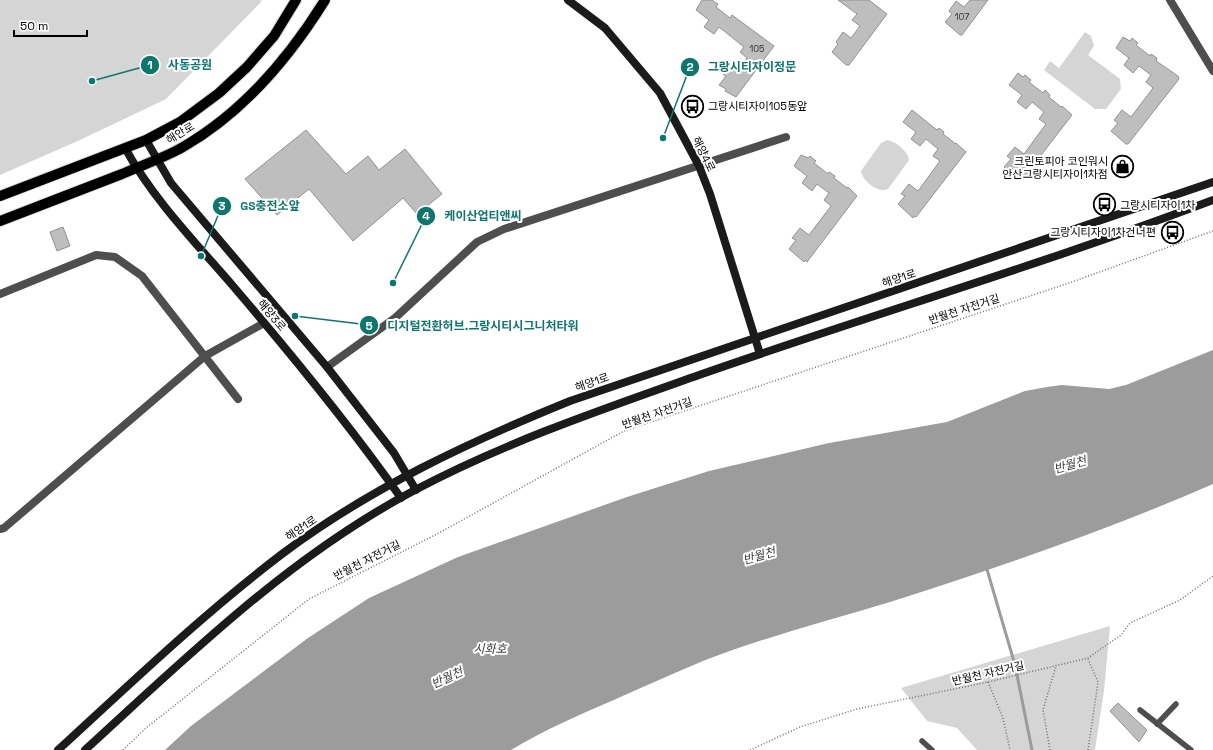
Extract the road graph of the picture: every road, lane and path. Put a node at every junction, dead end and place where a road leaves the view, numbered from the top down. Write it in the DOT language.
graph roads {
  1 [pos="296,0"];
  2 [pos="325,0"];
  3 [pos="568,0"];
  4 [pos="1170,0"];
  5 [pos="1213,71"];
  6 [pos="786,137"];
  7 [pos="146,140"];
  8 [pos="125,148"];
  9 [pos="158,159"];
  10 [pos="699,166"];
  11 [pos="136,168"];
  12 [pos="1213,182"];
  13 [pos="0,196"];
  14 [pos="1213,200"];
  15 [pos="0,221"];
  16 [pos="1213,231"];
  17 [pos="0,294"];
  18 [pos="264,323"];
  19 [pos="754,338"];
  20 [pos="760,354"];
  21 [pos="205,356"];
  22 [pos="327,367"];
  23 [pos="238,399"];
  24 [pos="407,475"];
  25 [pos="391,484"];
  26 [pos="416,490"];
  27 [pos="401,498"];
  28 [pos="0,529"];
  29 [pos="1213,576"];
  30 [pos="1088,658"];
  31 [pos="1056,665"];
  32 [pos="988,682"];
  33 [pos="1176,704"];
  34 [pos="1140,710"];
  35 [pos="1157,724"];
  36 [pos="922,741"];
  37 [pos="58,750"];
  38 [pos="86,750"];
  39 [pos="123,750"];
  40 [pos="750,750"];
  41 [pos="932,750"];
  42 [pos="1010,750"];
  43 [pos="1050,750"];
  44 [pos="1088,750"];
  45 [pos="1191,750"];
  1 -- 7 [label="main road, 해안로"];
  2 -- 9 [label="main road, 해안로"];
  3 -- 10 [label="street, 해양4로"];
  4 -- 5 [label="street"];
  6 -- 10 [label="street"];
  7 -- 8 [label="main road, 해안로"];
  7 -- 9 [label="street, 해양3로"];
  8 -- 11 [label="street, 해양3로"];
  8 -- 13 [label="main road, 해안로"];
  9 -- 11 [label="main road, 해안로"];
  9 -- 22 [label="street, 해양3로"];
  10 -- 19 [label="street, 해양4로"];
  10 -- 22 [label="street"];
  11 -- 15 [label="main road, 해안로"];
  11 -- 18 [label="street, 해양3로"];
  12 -- 19 [label="street, 해양1로"];
  14 -- 20 [label="street"];
  16 -- 39 [label="path, 반월천 자전거길"];
  17 -- 21 [label="street"];
  18 -- 21 [label="street"];
  18 -- 25 [label="street, 해양3로"];
  19 -- 20 [label="street, 해양4로"];
  19 -- 24 [label="street, 해양1로"];
  20 -- 26 [label="street"];
  21 -- 23 [label="street"];
  21 -- 28 [label="street"];
  22 -- 24 [label="street, 해양3로"];
  24 -- 25 [label="street, 해양1로"];
  24 -- 26 [label="street, 해양3로"];
  25 -- 27 [label="street, 해양3로"];
  25 -- 37 [label="street, 해양1로"];
  26 -- 27 [label="street"];
  27 -- 38 [label="street"];
  29 -- 30 [label="path, 반월천 자전거길"];
  30 -- 31 [label="path, 반월천 자전거길"];
  30 -- 44 [label="path"];
  31 -- 32 [label="path, 반월천 자전거길"];
  31 -- 43 [label="path"];
  32 -- 40 [label="path, 반월천 자전거길"];
  32 -- 42 [label="path"];
  33 -- 35 [label="lane"];
  34 -- 35 [label="lane"];
  35 -- 45 [label="lane"];
  36 -- 41 [label="lane"];
}
